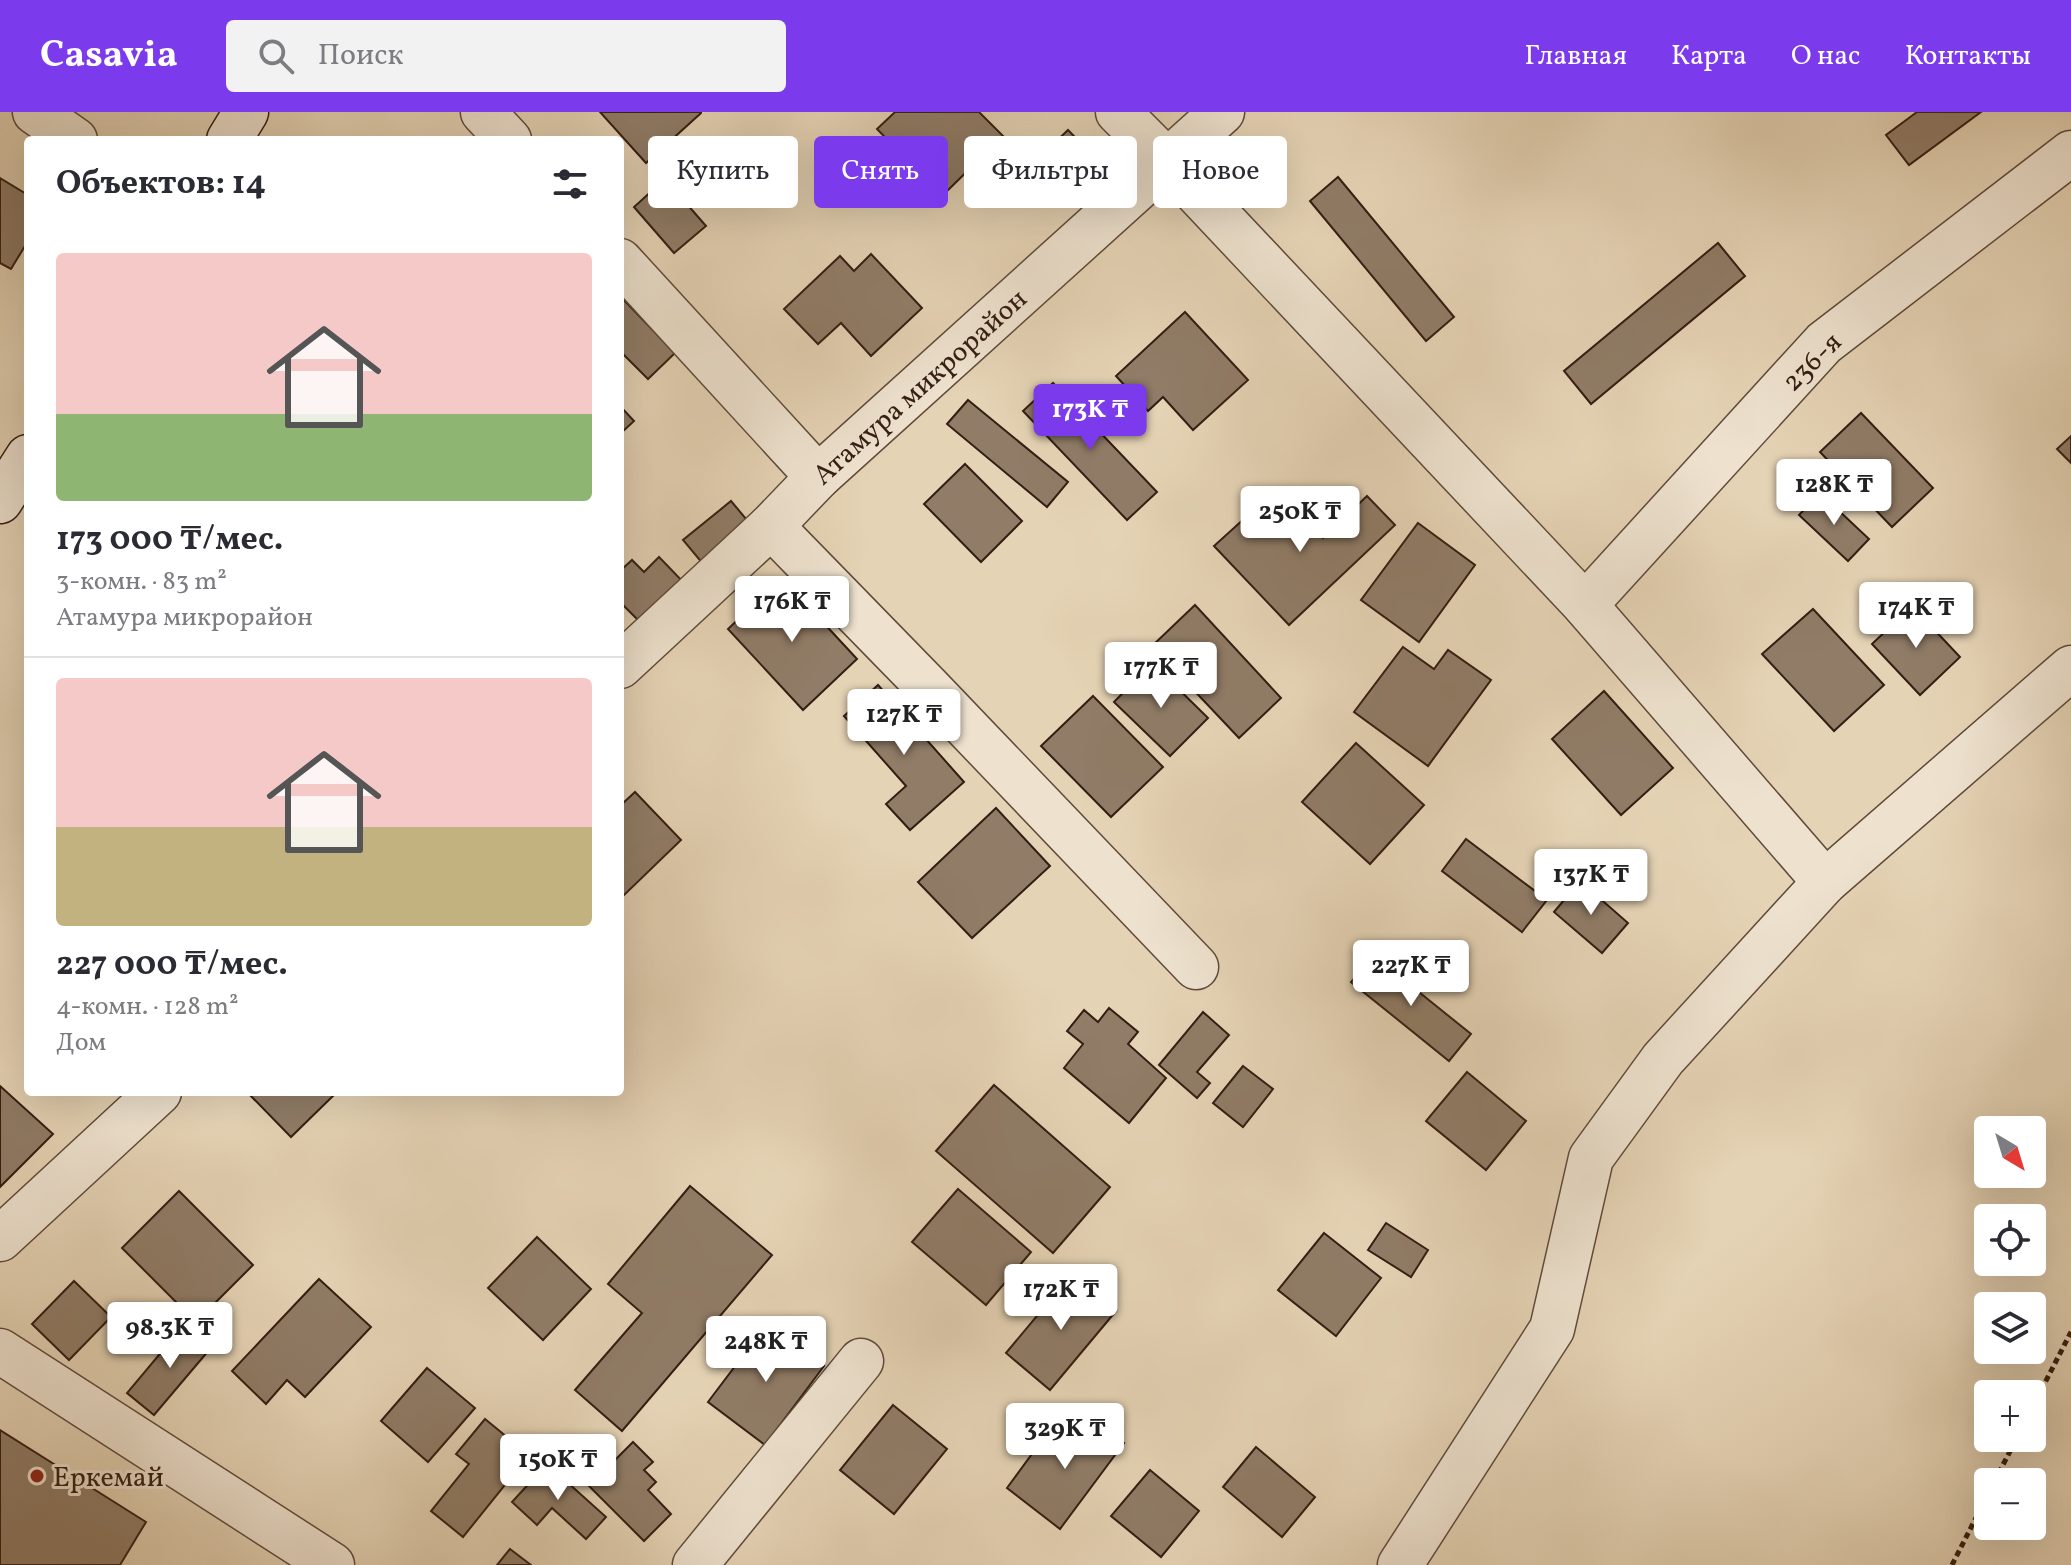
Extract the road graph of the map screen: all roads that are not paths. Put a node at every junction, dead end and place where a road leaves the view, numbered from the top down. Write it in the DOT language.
graph roads {
  1 [pos="35,112"];
  2 [pos="246,112"];
  3 [pos="483,112"];
  4 [pos="1118,112"];
  5 [pos="1222,112"];
  6 [pos="69,136"];
  7 [pos="231,136"];
  8 [pos="505,136"];
  9 [pos="1195,136"];
  10 [pos="1153,147"];
  11 [pos="2071,153"];
  12 [pos="1153,174"];
  13 [pos="1211,208"];
  14 [pos="624,265"];
  15 [pos="24,463"];
  16 [pos="818,477"];
  17 [pos="0,501"];
  18 [pos="771,526"];
  19 [pos="1585,605"];
  20 [pos="624,662"];
  21 [pos="2071,668"];
  22 [pos="1825,882"];
  23 [pos="1196,967"];
  24 [pos="155,1096"];
  25 [pos="0,1239"];
  26 [pos="0,1351"];
  27 [pos="861,1361"];
  28 [pos="332,1565"];
  29 [pos="695,1565"];
  30 [pos="1400,1565"];
  1 -- 6 [label="street"];
  2 -- 7 [label="street"];
  3 -- 8 [label="street"];
  4 -- 10 [label="street"];
  5 -- 9 [label="street, Атамура микрорайон"];
  11 -- 19 [label="street, 236-я"];
  12 -- 16 [label="street, Атамура микрорайон"];
  13 -- 19 [label="street"];
  14 -- 16 [label="street"];
  15 -- 17 [label="street"];
  16 -- 18 [label="street, Атамура микрорайон"];
  18 -- 20 [label="street, Атамура микрорайон"];
  18 -- 23 [label="street"];
  19 -- 22 [label="street"];
  21 -- 22 [label="street"];
  22 -- 30 [label="street"];
  24 -- 25 [label="street"];
  26 -- 28 [label="street"];
  27 -- 29 [label="street"];
}
